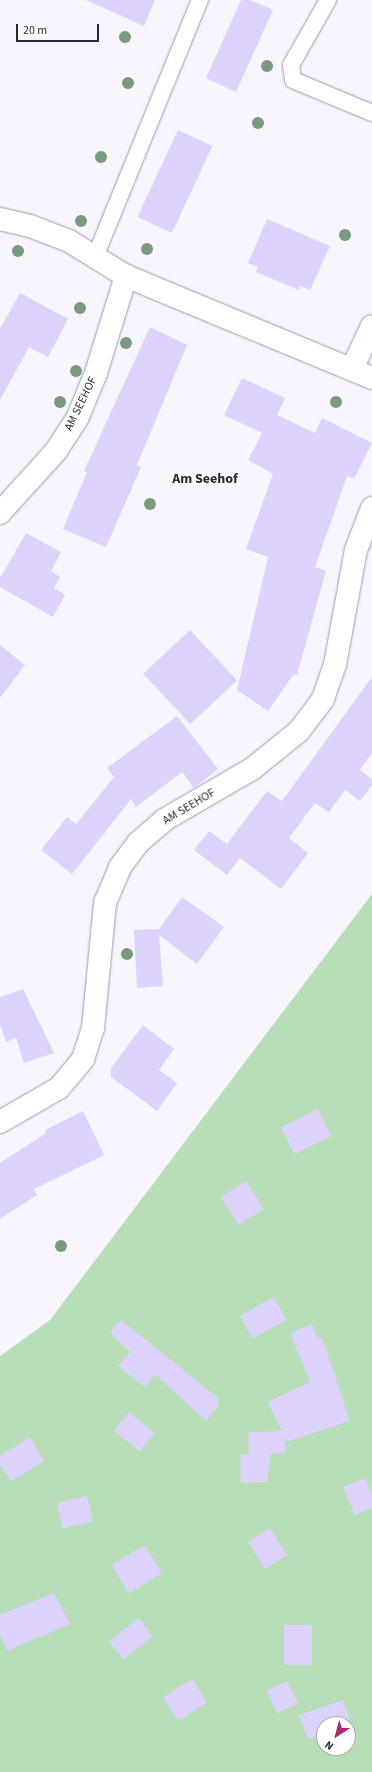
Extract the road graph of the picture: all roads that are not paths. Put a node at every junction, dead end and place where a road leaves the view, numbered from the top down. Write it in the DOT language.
graph roads {
  1 [pos="200,0"];
  2 [pos="328,0"];
  3 [pos="372,113"];
  4 [pos="0,219"];
  5 [pos="95,257"];
  6 [pos="126,276"];
  7 [pos="372,326"];
  8 [pos="352,369"];
  9 [pos="372,378"];
  10 [pos="372,508"];
  11 [pos="0,513"];
  12 [pos="0,1122"];
  1 -- 5 [label="lane"];
  2 -- 3 [label="lane"];
  4 -- 5 [label="street"];
  5 -- 6 [label="street"];
  6 -- 8 [label="street"];
  6 -- 11 [label="street, AM SEEHOF"];
  7 -- 8 [label="street"];
  8 -- 9 [label="street"];
  10 -- 12 [label="street, AM SEEHOF"];
}
